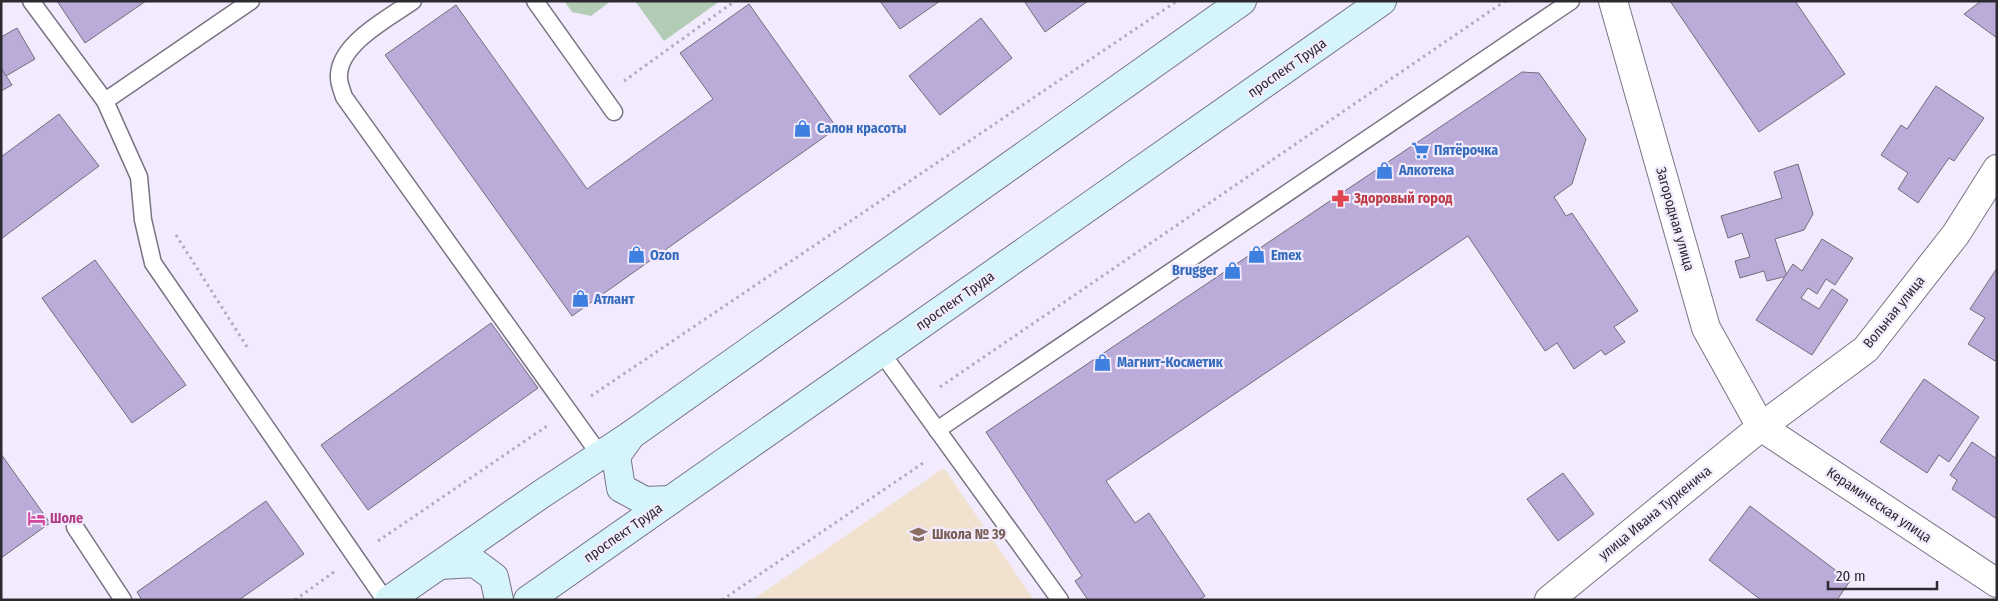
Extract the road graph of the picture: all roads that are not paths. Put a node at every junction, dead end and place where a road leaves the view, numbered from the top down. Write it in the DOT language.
graph roads {
  1 [pos="30,1"];
  2 [pos="251,1"];
  3 [pos="413,1"];
  4 [pos="535,1"];
  5 [pos="1242,1"];
  6 [pos="1382,1"];
  7 [pos="1571,1"];
  8 [pos="1613,1"];
  9 [pos="105,101"];
  10 [pos="614,112"];
  11 [pos="1997,168"];
  12 [pos="881,352"];
  13 [pos="1761,427"];
  14 [pos="937,430"];
  15 [pos="631,435"];
  16 [pos="600,455"];
  17 [pos="670,500"];
  18 [pos="75,527"];
  19 [pos="440,565"];
  20 [pos="1997,584"];
  21 [pos="123,600"];
  22 [pos="385,600"];
  23 [pos="389,600"];
  24 [pos="499,600"];
  25 [pos="528,600"];
  26 [pos="1060,600"];
  27 [pos="1549,600"];
  1 -- 9 [label="lane"];
  2 -- 9 [label="lane"];
  3 -- 16 [label="lane"];
  4 -- 10 [label="lane"];
  5 -- 15 [label="main road"];
  6 -- 12 [label="main road, проспект Труда"];
  7 -- 14 [label="lane"];
  8 -- 13 [label="street, Загородная улица"];
  9 -- 22 [label="lane"];
  11 -- 13 [label="street, Вольная улица"];
  12 -- 14 [label="lane"];
  12 -- 17 [label="main road, проспект Труда"];
  13 -- 20 [label="street, Керамическая улица"];
  13 -- 27 [label="street, улица Ивана Туркенича"];
  14 -- 26 [label="lane"];
  15 -- 16 [label="main road"];
  15 -- 17 [label="main road"];
  16 -- 19 [label="main road"];
  17 -- 25 [label="main road, проспект Труда"];
  18 -- 21 [label="lane"];
  19 -- 23 [label="main road"];
  19 -- 24 [label="main road"];
}
